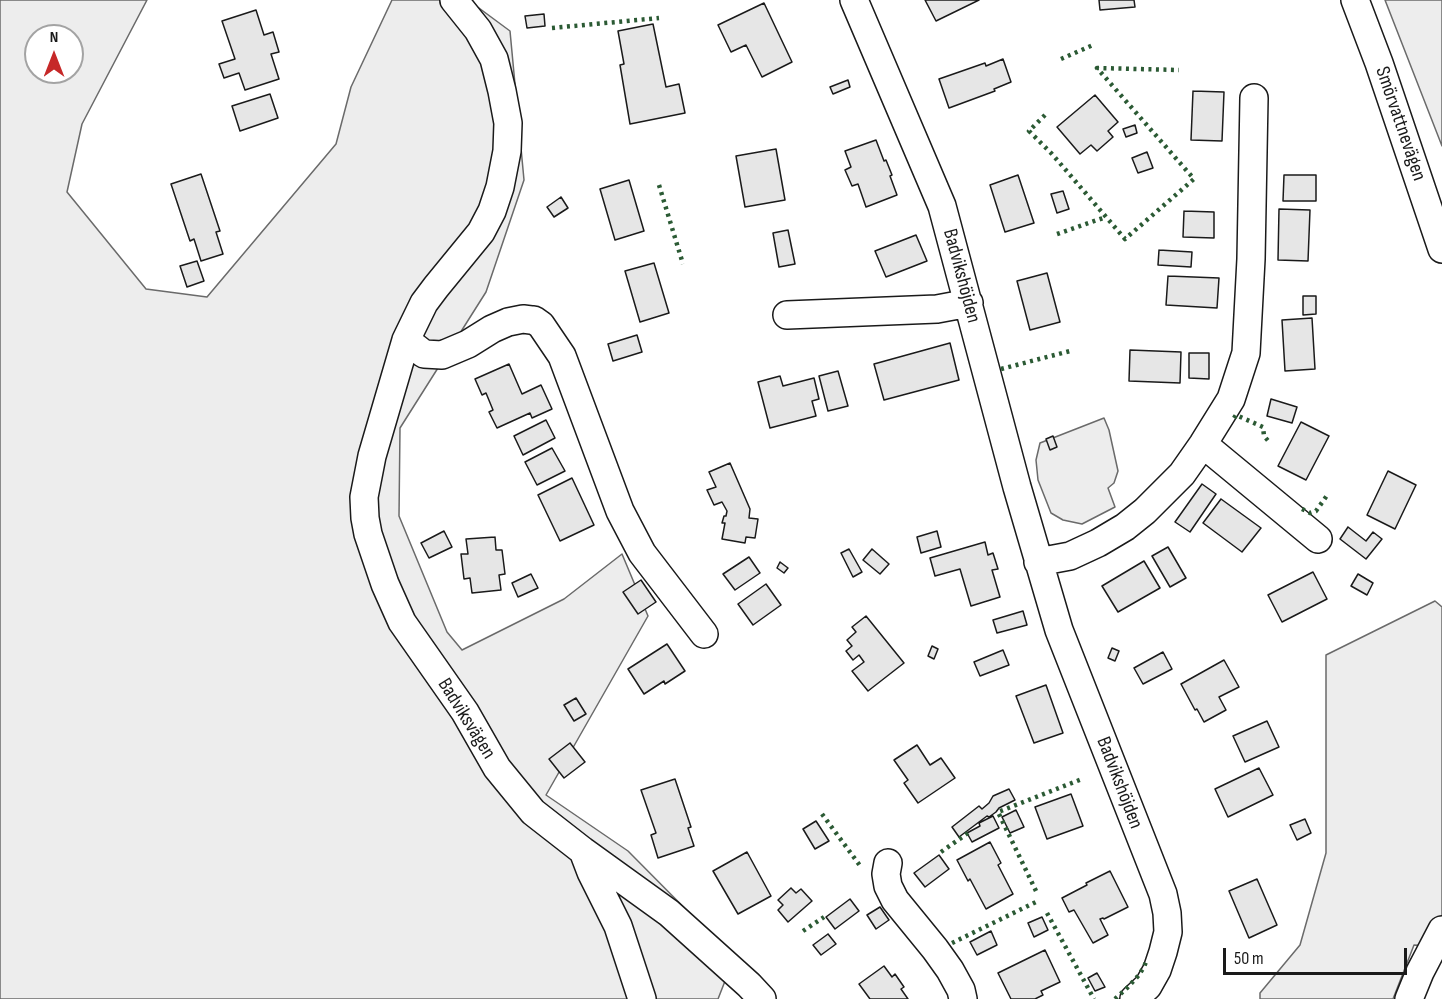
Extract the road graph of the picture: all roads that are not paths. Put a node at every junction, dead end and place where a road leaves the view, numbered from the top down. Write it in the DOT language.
graph roads {
  1 [pos="454,0"];
  2 [pos="854,0"];
  3 [pos="1355,0"];
  4 [pos="1254,98"];
  5 [pos="1442,249"];
  6 [pos="969,303"];
  7 [pos="787,315"];
  8 [pos="406,340"];
  9 [pos="1203,444"];
  10 [pos="1318,539"];
  11 [pos="1038,562"];
  12 [pos="704,634"];
  13 [pos="583,851"];
  14 [pos="888,863"];
  15 [pos="1442,930"];
  16 [pos="642,999"];
  17 [pos="762,999"];
  18 [pos="963,999"];
  19 [pos="1134,999"];
  20 [pos="1409,999"];
  1 -- 8 [label="street, Badviksvägen"];
  2 -- 6 [label="street, Badvikshöjden"];
  3 -- 5 [label="street, Smörvattnevägen"];
  4 -- 9 [label="street"];
  6 -- 7 [label="street"];
  6 -- 11 [label="street, Badvikshöjden"];
  8 -- 12 [label="street"];
  8 -- 13 [label="street, Badviksvägen"];
  9 -- 10 [label="street"];
  9 -- 11 [label="street"];
  11 -- 19 [label="street, Badvikshöjden"];
  13 -- 16 [label="street"];
  13 -- 17 [label="street, Badviksvägen"];
  14 -- 18 [label="street"];
  15 -- 20 [label="street"];
}
